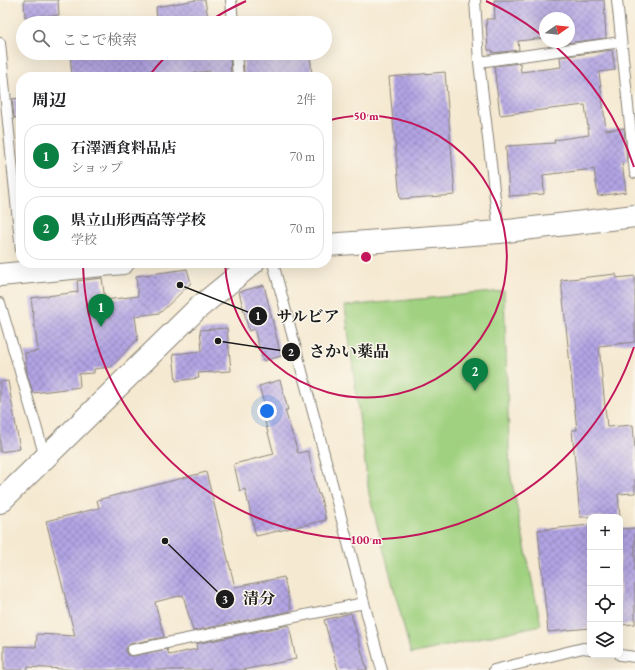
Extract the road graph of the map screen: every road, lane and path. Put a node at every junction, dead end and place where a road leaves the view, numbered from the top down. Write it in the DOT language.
graph roads {
  1 [pos="231,0"];
  2 [pos="475,0"];
  3 [pos="617,0"];
  4 [pos="232,16"];
  5 [pos="621,42"];
  6 [pos="0,43"];
  7 [pos="237,60"];
  8 [pos="479,62"];
  9 [pos="238,72"];
  10 [pos="631,94"];
  11 [pos="635,173"];
  12 [pos="16,201"];
  13 [pos="635,216"];
  14 [pos="499,232"];
  15 [pos="332,245"];
  16 [pos="23,268"];
  17 [pos="247,268"];
  18 [pos="274,268"];
  19 [pos="0,275"];
  20 [pos="0,303"];
  21 [pos="45,458"];
  22 [pos="0,502"];
  23 [pos="364,603"];
  24 [pos="587,649"];
  25 [pos="132,650"];
  26 [pos="623,655"];
  27 [pos="635,657"];
  28 [pos="382,670"];
  29 [pos="494,670"];
  1 -- 4 [label="lane"];
  2 -- 8 [label="lane"];
  3 -- 5 [label="lane"];
  5 -- 8 [label="lane"];
  5 -- 10 [label="lane"];
  6 -- 12 [label="lane"];
  7 -- 9 [label="lane"];
  8 -- 14 [label="lane"];
  10 -- 11 [label="lane"];
  13 -- 14 [label="street"];
  14 -- 15 [label="street"];
  16 -- 19 [label="street"];
  17 -- 21 [label="street"];
  18 -- 23 [label="lane"];
  20 -- 21 [label="lane"];
  21 -- 22 [label="street"];
  23 -- 25 [label="lane"];
  23 -- 28 [label="lane"];
  24 -- 29 [label="lane"];
  26 -- 27 [label="lane"];
}
